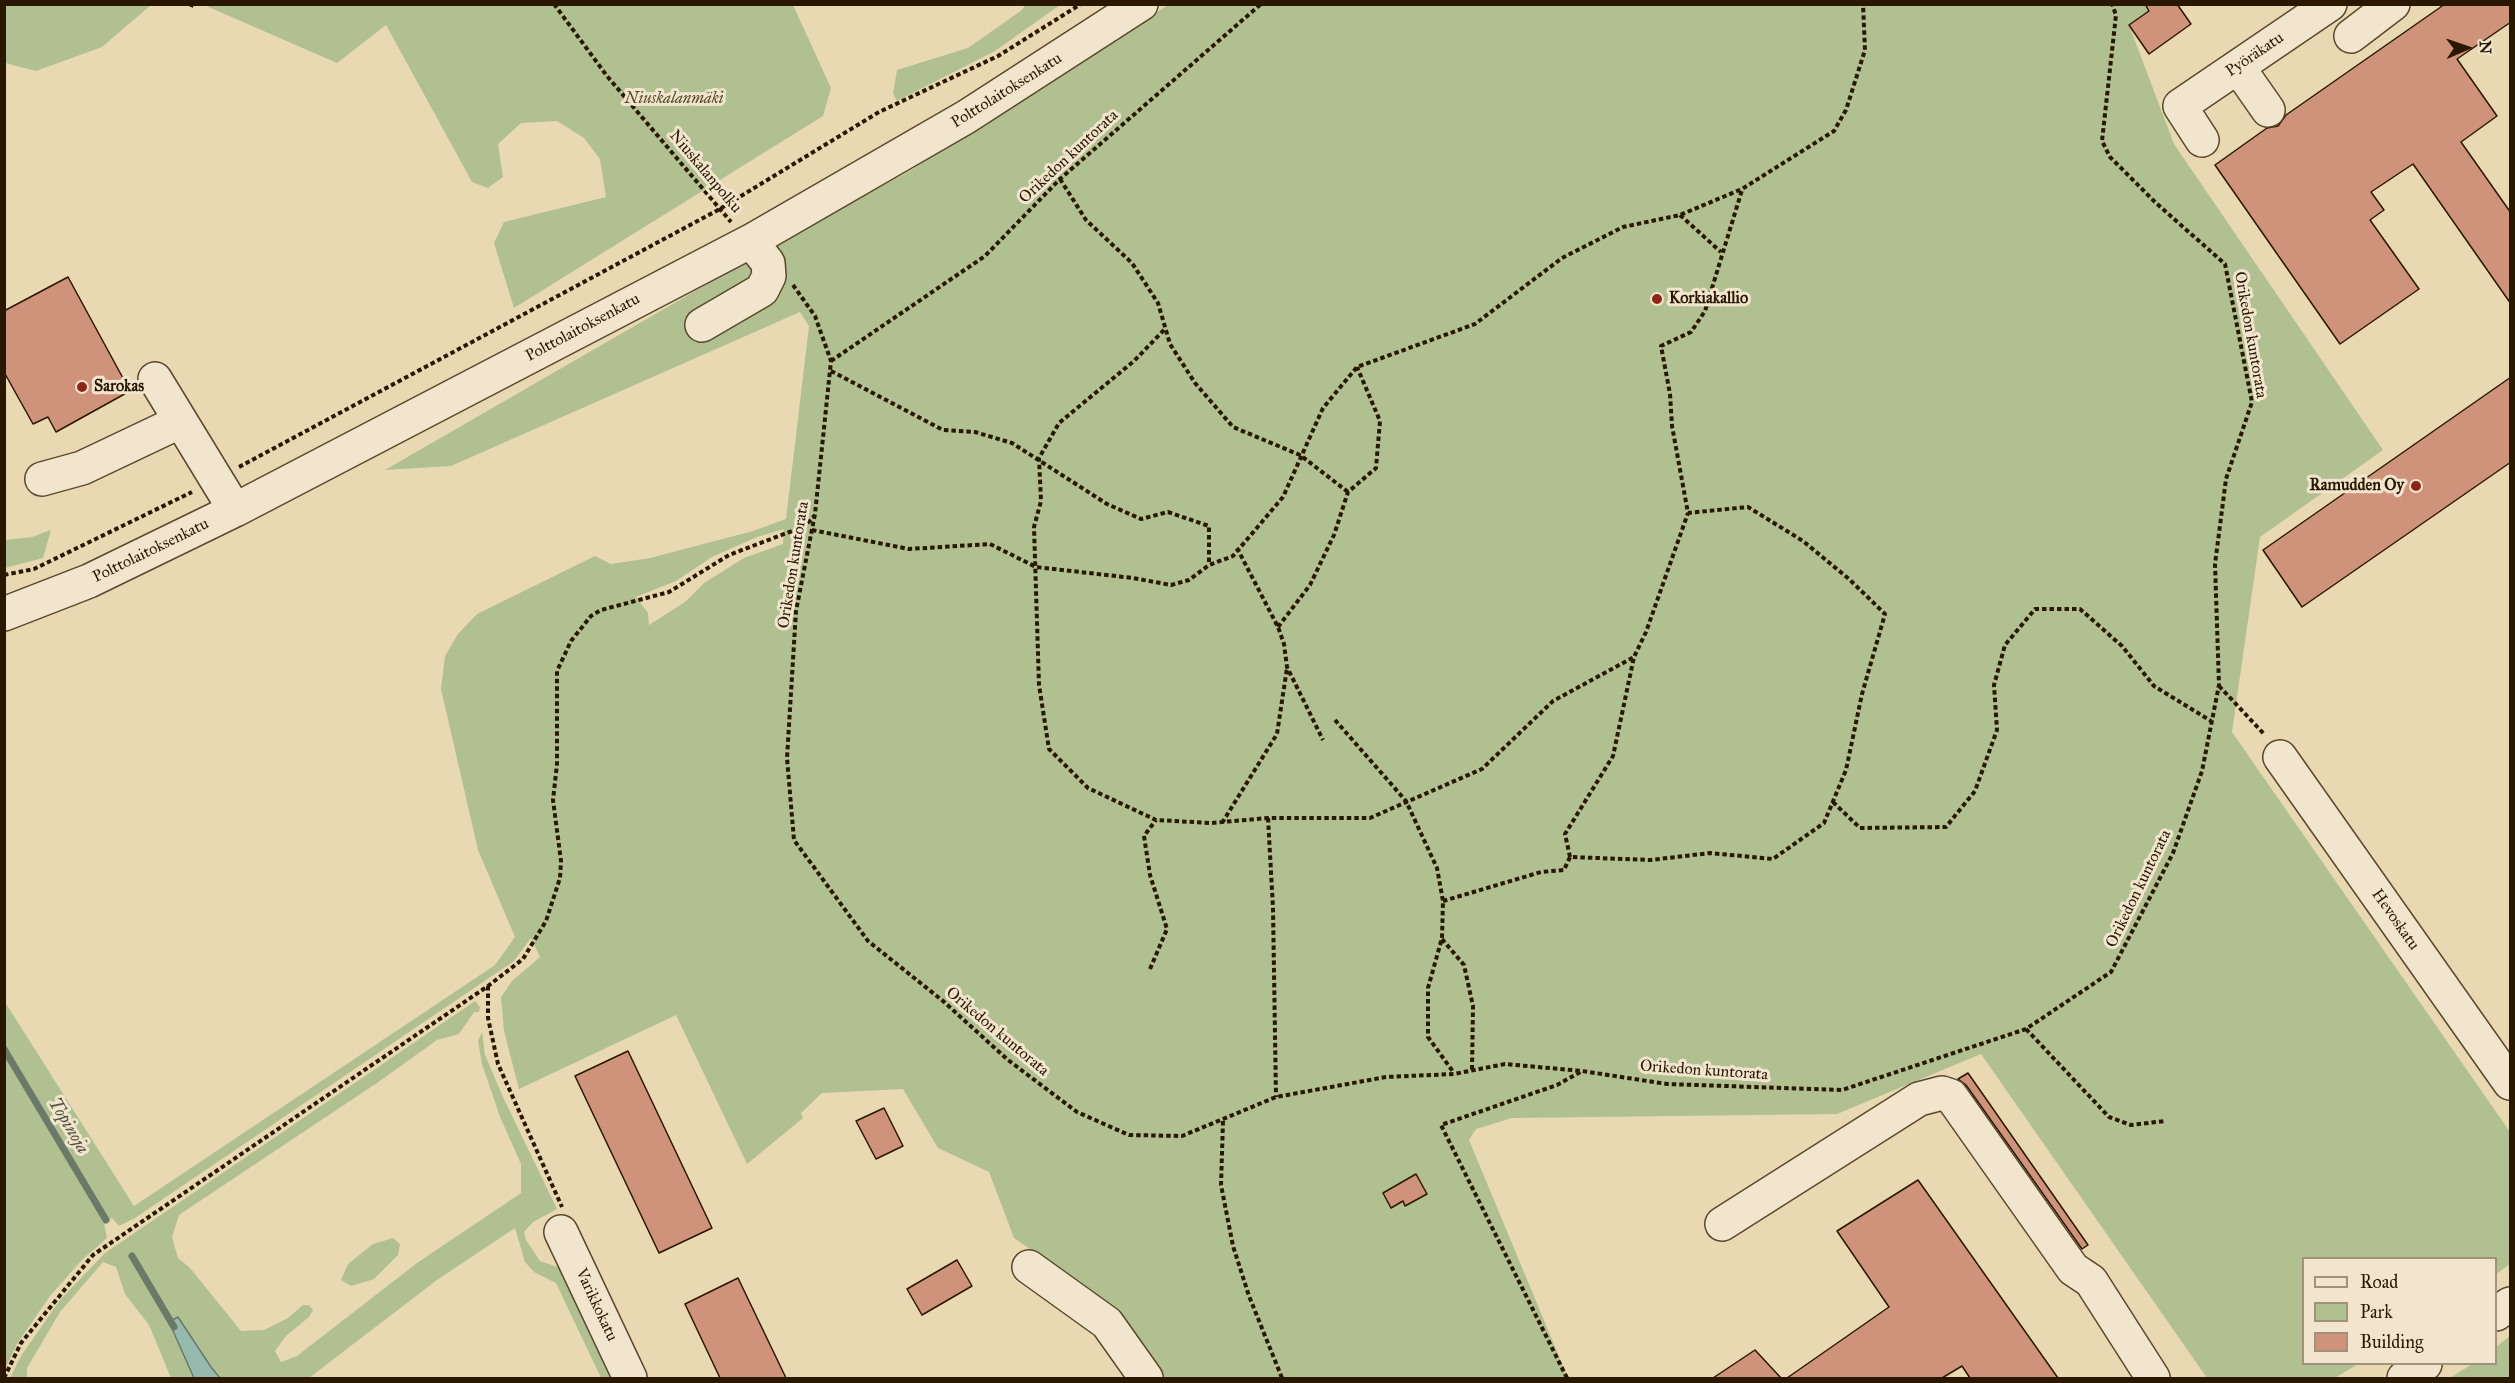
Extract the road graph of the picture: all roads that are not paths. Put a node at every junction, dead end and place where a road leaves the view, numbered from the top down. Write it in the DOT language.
graph roads {
  1 [pos="1142,4"];
  2 [pos="2330,4"];
  3 [pos="2393,4"];
  4 [pos="2351,36"];
  5 [pos="2238,67"];
  6 [pos="2268,110"];
  7 [pos="2202,140"];
  8 [pos="760,252"];
  9 [pos="702,325"];
  10 [pos="155,379"];
  11 [pos="179,422"];
  12 [pos="42,479"];
  13 [pos="235,510"];
  14 [pos="4,614"];
  15 [pos="2280,758"];
  16 [pos="2511,1083"];
  17 [pos="1722,1224"];
  18 [pos="561,1232"];
  19 [pos="1029,1267"];
  20 [pos="2511,1304"];
  21 [pos="2497,1313"];
  22 [pos="2424,1365"];
  23 [pos="630,1378"];
  24 [pos="1146,1378"];
  25 [pos="2153,1378"];
  26 [pos="2404,1378"];
  1 -- 8 [label="street, Polttolaitoksenkatu"];
  2 -- 5 [label="street, Pyöräkatu"];
  3 -- 4 [label="street"];
  5 -- 6 [label="street"];
  5 -- 7 [label="street, Pyöräkatu"];
  8 -- 9 [label="street"];
  8 -- 13 [label="street, Polttolaitoksenkatu"];
  10 -- 11 [label="street"];
  11 -- 12 [label="street"];
  11 -- 13 [label="street"];
  13 -- 14 [label="street, Polttolaitoksenkatu"];
  15 -- 16 [label="street, Hevoskatu"];
  17 -- 25 [label="street"];
  18 -- 23 [label="street, Varikkokatu"];
  19 -- 24 [label="street"];
  20 -- 21 [label="street"];
  22 -- 26 [label="street"];
}
